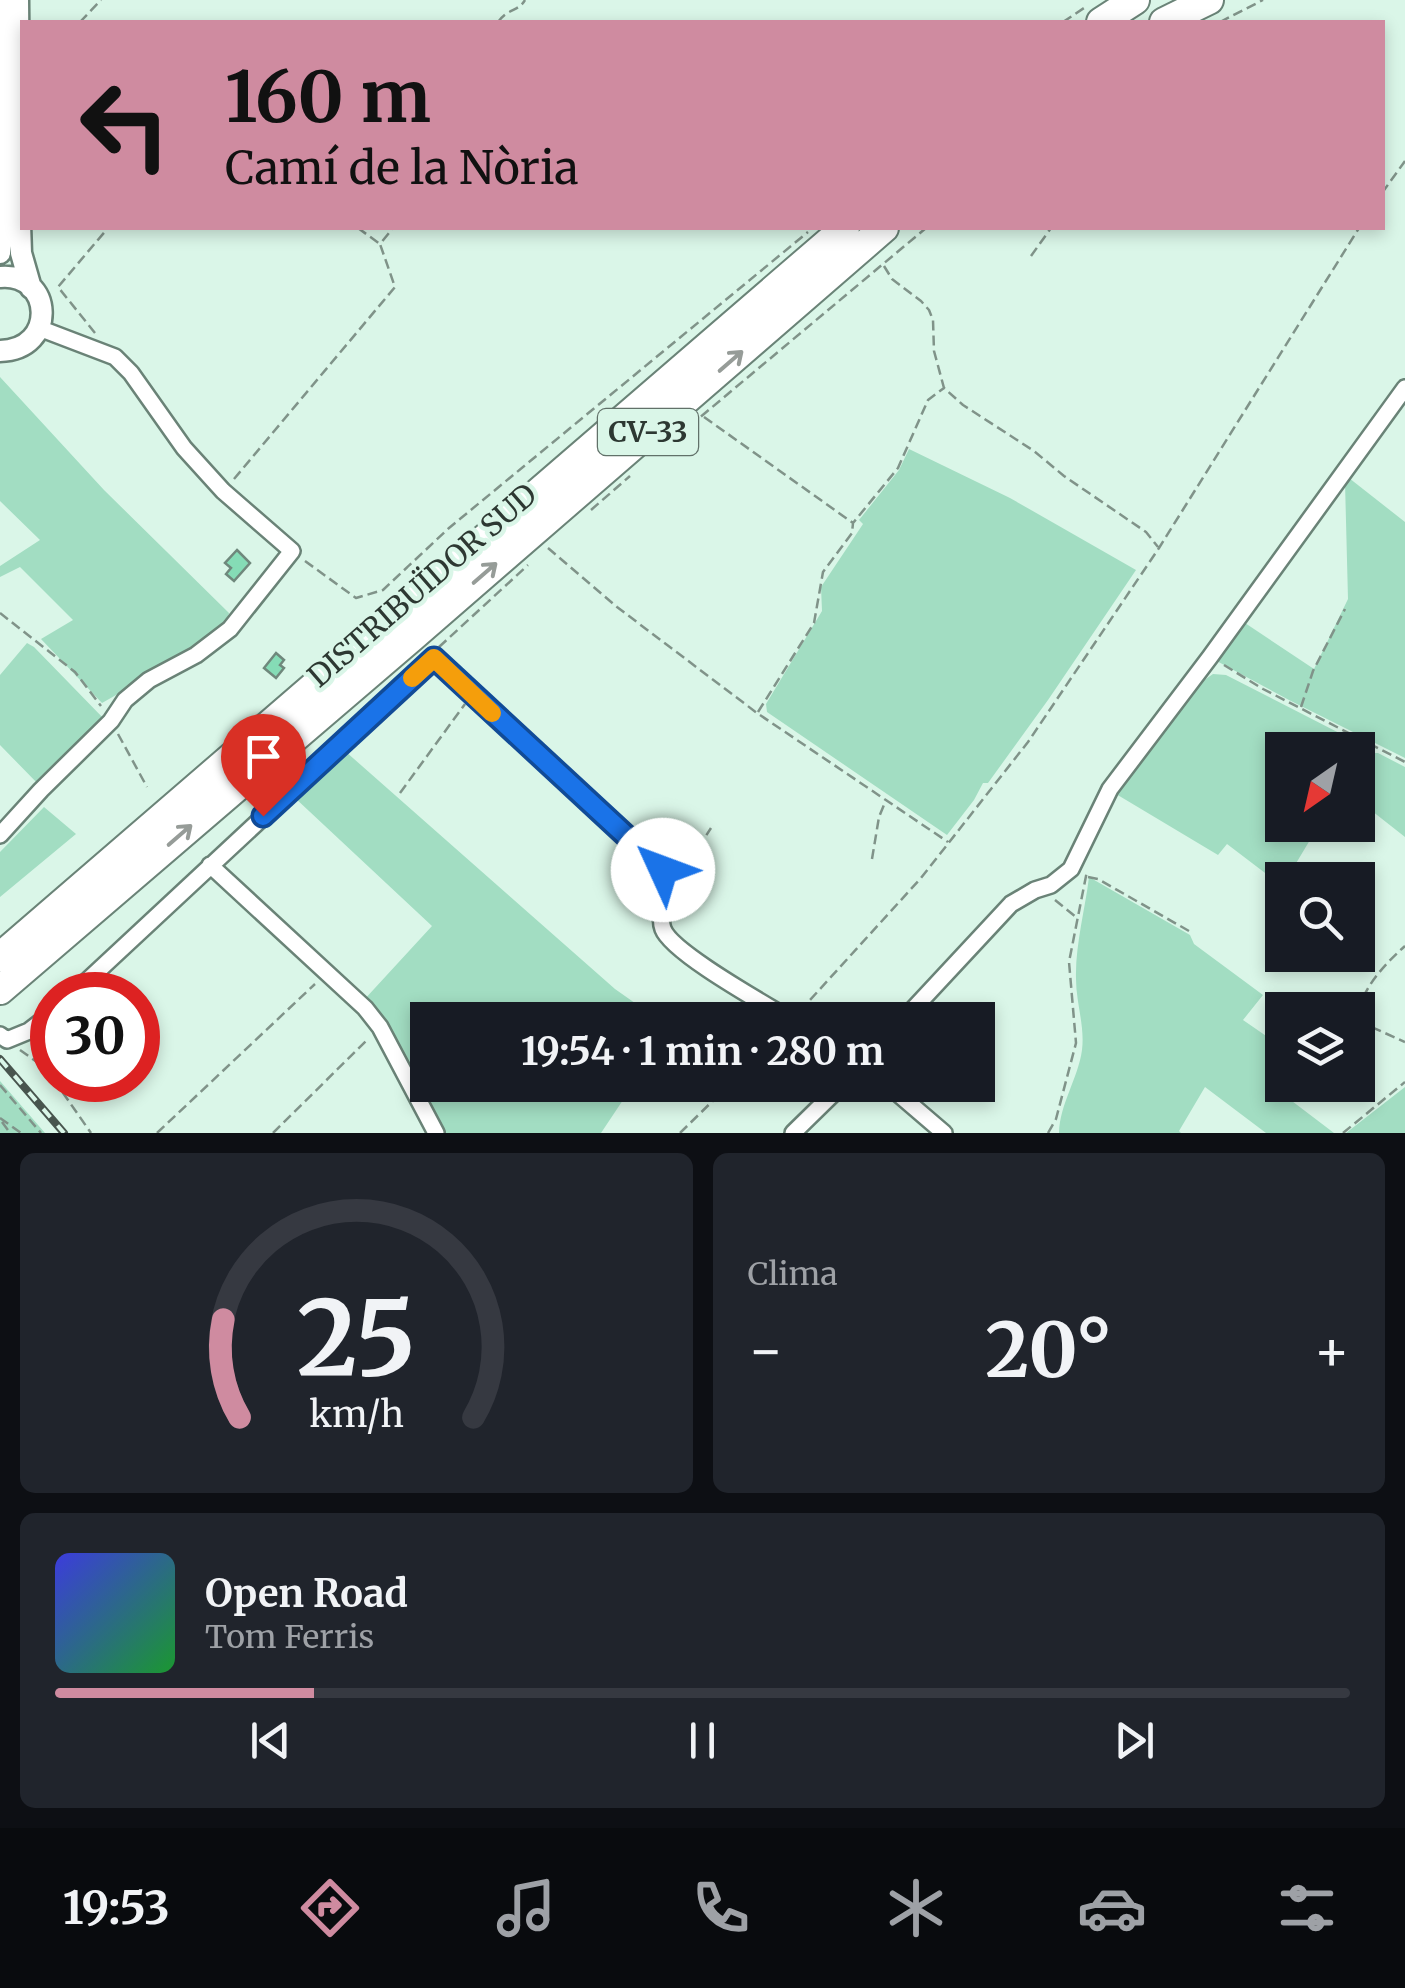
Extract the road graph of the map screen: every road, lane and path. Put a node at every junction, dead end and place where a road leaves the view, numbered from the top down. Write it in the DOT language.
graph roads {
  1 [pos="2,0"];
  2 [pos="18,0"];
  3 [pos="101,0"];
  4 [pos="526,0"];
  5 [pos="1096,0"];
  6 [pos="1136,0"];
  7 [pos="1209,0"];
  8 [pos="1263,0"];
  9 [pos="82,20"];
  10 [pos="500,20"];
  11 [pos="1066,20"];
  12 [pos="1105,20"];
  13 [pos="1168,20"];
  14 [pos="1224,20"];
  15 [pos="1405,160"];
  16 [pos="1385,189"];
  17 [pos="20,224"];
  18 [pos="20,230"];
  19 [pos="106,230"];
  20 [pos="361,230"];
  21 [pos="391,230"];
  22 [pos="810,230"];
  23 [pos="843,230"];
  24 [pos="882,230"];
  25 [pos="924,230"];
  26 [pos="1050,230"];
  27 [pos="1357,230"];
  28 [pos="380,244"];
  29 [pos="0,253"];
  30 [pos="1031,256"];
  31 [pos="883,264"];
  32 [pos="0,277"];
  33 [pos="32,288"];
  34 [pos="40,328"];
  35 [pos="0,351"];
  36 [pos="115,358"];
  37 [pos="944,388"];
  38 [pos="1405,388"];
  39 [pos="703,416"];
  40 [pos="654,455"];
  41 [pos="634,472"];
  42 [pos="223,491"];
  43 [pos="589,512"];
  44 [pos="853,523"];
  45 [pos="546,547"];
  46 [pos="1159,548"];
  47 [pos="292,551"];
  48 [pos="534,560"];
  49 [pos="1345,608"];
  50 [pos="0,613"];
  51 [pos="1210,657"];
  52 [pos="434,658"];
  53 [pos="472,695"];
  54 [pos="1301,709"];
  55 [pos="757,713"];
  56 [pos="111,721"];
  57 [pos="1345,732"];
  58 [pos="1375,748"];
  59 [pos="1405,762"];
  60 [pos="147,787"];
  61 [pos="400,793"];
  62 [pos="886,798"];
  63 [pos="711,828"];
  64 [pos="0,836"];
  65 [pos="950,842"];
  66 [pos="120,853"];
  67 [pos="1080,855"];
  68 [pos="872,860"];
  69 [pos="150,861"];
  70 [pos="210,864"];
  71 [pos="1086,877"];
  72 [pos="1044,888"];
  73 [pos="666,898"];
  74 [pos="1077,918"];
  75 [pos="1189,931"];
  76 [pos="0,941"];
  77 [pos="1405,946"];
  78 [pos="0,957"];
  79 [pos="96,972"];
  80 [pos="328,975"];
  81 [pos="0,990"];
  82 [pos="1366,992"];
  83 [pos="762,1002"];
  84 [pos="807,1002"];
  85 [pos="921,1002"];
  86 [pos="0,1003"];
  87 [pos="380,1028"];
  88 [pos="1375,1029"];
  89 [pos="30,1030"];
  90 [pos="3,1038"];
  91 [pos="1405,1042"];
  92 [pos="30,1057"];
  93 [pos="1405,1082"];
  94 [pos="0,1085"];
  95 [pos="69,1102"];
  96 [pos="712,1102"];
  97 [pos="825,1102"];
  98 [pos="908,1102"];
  99 [pos="0,1119"];
  100 [pos="10,1133"];
  101 [pos="20,1133"];
  102 [pos="41,1133"];
  103 [pos="91,1133"];
  104 [pos="156,1133"];
  105 [pos="273,1133"];
  106 [pos="436,1133"];
  107 [pos="680,1133"];
  108 [pos="793,1133"];
  109 [pos="944,1133"];
  110 [pos="1048,1133"];
  111 [pos="1344,1133"];
  1 -- 29 [label="street"];
  2 -- 17 [label="street"];
  3 -- 9 [label="path"];
  4 -- 10 [label="path"];
  5 -- 11 [label="path"];
  6 -- 12 [label="highway"];
  7 -- 13 [label="highway"];
  8 -- 14 [label="path"];
  15 -- 16 [label="path"];
  18 -- 33 [label="street"];
  19 -- 36 [label="path"];
  20 -- 28 [label="path"];
  21 -- 28 [label="path"];
  22 -- 47 [label="path"];
  23 -- 66 [label="highway, DISTRIBUÏDOR SUD / CV-33"];
  69 -- 24 [label="highway, DISTRIBUÏDOR SUD / CV-33, one-way"];
  25 -- 31 [label="path"];
  26 -- 30 [label="path"];
  27 -- 46 [label="path"];
  28 -- 42 [label="path"];
  31 -- 37 [label="path"];
  31 -- 39 [label="path"];
  32 -- 33 [label="street"];
  33 -- 34 [label="street"];
  34 -- 35 [label="street"];
  34 -- 36 [label="street"];
  36 -- 42 [label="street"];
  37 -- 44 [label="path"];
  37 -- 46 [label="path"];
  38 -- 51 [label="street"];
  39 -- 40 [label="path"];
  39 -- 44 [label="path"];
  41 -- 43 [label="path"];
  42 -- 47 [label="street"];
  44 -- 55 [label="path"];
  45 -- 55 [label="path"];
  46 -- 65 [label="path"];
  47 -- 56 [label="street"];
  48 -- 52 [label="path"];
  49 -- 54 [label="path"];
  50 -- 56 [label="path"];
  51 -- 54 [label="path"];
  51 -- 67 [label="street"];
  52 -- 53 [label="street"];
  52 -- 70 [label="street"];
  53 -- 61 [label="path"];
  53 -- 73 [label="street"];
  54 -- 57 [label="path"];
  55 -- 62 [label="path"];
  56 -- 60 [label="path"];
  56 -- 64 [label="street"];
  58 -- 59 [label="path"];
  62 -- 65 [label="path"];
  62 -- 68 [label="path"];
  63 -- 73 [label="path"];
  65 -- 84 [label="path"];
  66 -- 76 [label="highway"];
  66 -- 78 [label="highway, DISTRIBUÏDOR SUD / CV-33"];
  67 -- 71 [label="path"];
  67 -- 72 [label="street"];
  69 -- 81 [label="highway, DISTRIBUÏDOR SUD / CV-33"];
  69 -- 86 [label="highway"];
  70 -- 79 [label="street"];
  70 -- 80 [label="street"];
  71 -- 74 [label="path"];
  71 -- 75 [label="path"];
  72 -- 74 [label="path"];
  72 -- 85 [label="street"];
  73 -- 83 [label="street"];
  74 -- 110 [label="path"];
  77 -- 82 [label="path"];
  80 -- 87 [label="street"];
  80 -- 104 [label="path"];
  87 -- 105 [label="path"];
  87 -- 106 [label="street"];
  88 -- 91 [label="path"];
  89 -- 90 [label="street"];
  90 -- 92 [label="path"];
  93 -- 111 [label="path"];
  94 -- 102 [label="path"];
  95 -- 103 [label="path"];
  96 -- 107 [label="path"];
  97 -- 108 [label="street"];
  98 -- 109 [label="street"];
  99 -- 100 [label="path"];
  99 -- 101 [label="path"];
}
